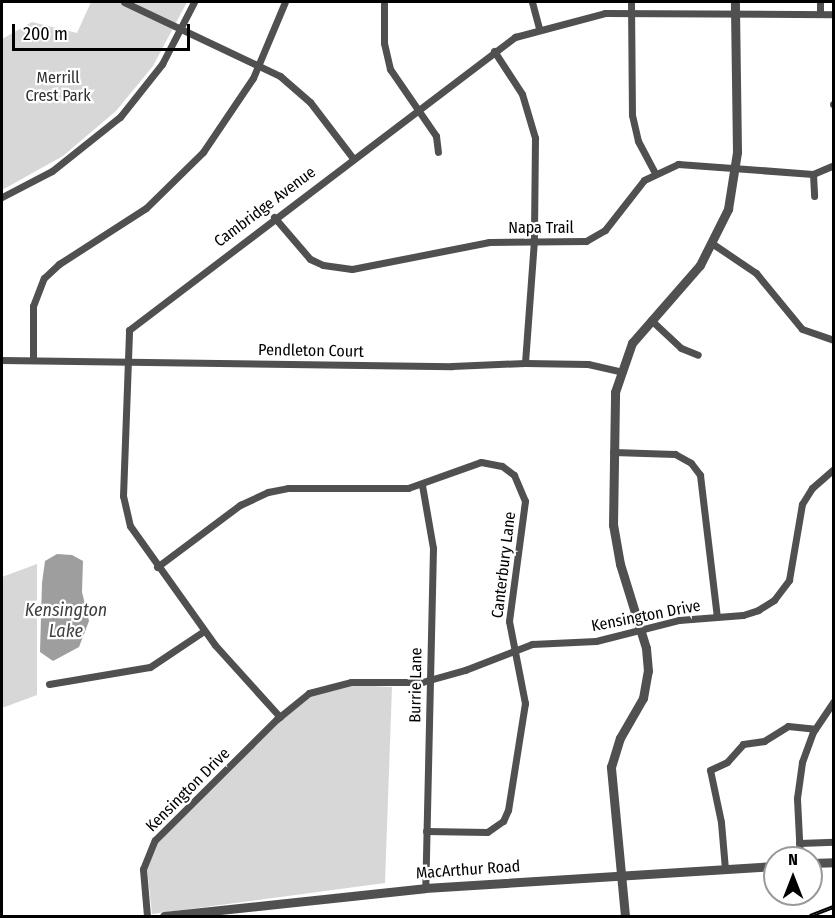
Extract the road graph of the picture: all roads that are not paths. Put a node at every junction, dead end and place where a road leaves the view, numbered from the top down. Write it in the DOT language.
graph roads {
  1 [pos="124,2"];
  2 [pos="194,2"];
  3 [pos="285,2"];
  4 [pos="384,2"];
  5 [pos="532,2"];
  6 [pos="632,2"];
  7 [pos="735,2"];
  8 [pos="820,2"];
  9 [pos="631,12"];
  10 [pos="735,13"];
  11 [pos="820,14"];
  12 [pos="834,14"];
  13 [pos="182,28"];
  14 [pos="539,28"];
  15 [pos="494,51"];
  16 [pos="259,65"];
  17 [pos="416,110"];
  18 [pos="438,152"];
  19 [pos="352,158"];
  20 [pos="834,165"];
  21 [pos="736,166"];
  22 [pos="655,173"];
  23 [pos="813,174"];
  24 [pos="814,196"];
  25 [pos="2,197"];
  26 [pos="274,217"];
  27 [pos="534,240"];
  28 [pos="713,244"];
  29 [pos="651,320"];
  30 [pos="834,340"];
  31 [pos="698,355"];
  32 [pos="2,360"];
  33 [pos="33,360"];
  34 [pos="125,362"];
  35 [pos="525,363"];
  36 [pos="619,371"];
  37 [pos="613,452"];
  38 [pos="834,469"];
  39 [pos="422,485"];
  40 [pos="157,567"];
  41 [pos="717,617"];
  42 [pos="640,630"];
  43 [pos="204,631"];
  44 [pos="514,649"];
  45 [pos="430,680"];
  46 [pos="49,684"];
  47 [pos="834,701"];
  48 [pos="280,717"];
  49 [pos="815,729"];
  50 [pos="426,831"];
  51 [pos="834,842"];
  52 [pos="799,843"];
  53 [pos="799,846"];
  54 [pos="763,867"];
  55 [pos="724,869"];
  56 [pos="622,875"];
  57 [pos="425,888"];
  58 [pos="147,916"];
  59 [pos="164,916"];
  60 [pos="625,916"];
  1 -- 13 [label="street"];
  2 -- 13 [label="street"];
  3 -- 16 [label="street"];
  4 -- 17 [label="street"];
  5 -- 14 [label="street"];
  6 -- 9 [label="street"];
  7 -- 10 [label="street"];
  8 -- 11 [label="street"];
  9 -- 10 [label="street, Cambridge Avenue"];
  9 -- 14 [label="street, Cambridge Avenue"];
  9 -- 22 [label="street"];
  10 -- 11 [label="street, Cambridge Avenue"];
  10 -- 21 [label="street"];
  11 -- 12 [label="street, Cambridge Avenue"];
  13 -- 16 [label="street"];
  13 -- 25 [label="street"];
  14 -- 15 [label="street, Cambridge Avenue"];
  15 -- 17 [label="street, Cambridge Avenue"];
  15 -- 27 [label="street"];
  16 -- 19 [label="street"];
  16 -- 33 [label="street"];
  17 -- 18 [label="street"];
  17 -- 19 [label="street, Cambridge Avenue"];
  19 -- 26 [label="street, Cambridge Avenue"];
  20 -- 23 [label="street, Napa Trail"];
  21 -- 22 [label="street, Napa Trail"];
  21 -- 23 [label="street, Napa Trail"];
  21 -- 28 [label="street"];
  22 -- 27 [label="street, Napa Trail"];
  23 -- 24 [label="street"];
  26 -- 27 [label="street, Napa Trail"];
  26 -- 34 [label="street, Cambridge Avenue"];
  27 -- 35 [label="street"];
  28 -- 29 [label="street"];
  28 -- 30 [label="street"];
  29 -- 31 [label="street"];
  29 -- 36 [label="street"];
  32 -- 33 [label="street, Pendleton Court"];
  33 -- 34 [label="street, Pendleton Court"];
  34 -- 35 [label="street, Pendleton Court"];
  34 -- 40 [label="street, Cambridge Avenue"];
  35 -- 36 [label="street, Pendleton Court"];
  36 -- 37 [label="street"];
  37 -- 41 [label="street"];
  37 -- 42 [label="street"];
  38 -- 41 [label="street, Kensington Drive"];
  39 -- 40 [label="street, Canterbury Lane"];
  39 -- 44 [label="street, Canterbury Lane"];
  39 -- 45 [label="street, Burrie Lane"];
  40 -- 43 [label="street, Cambridge Avenue"];
  41 -- 42 [label="street, Kensington Drive"];
  42 -- 44 [label="street, Kensington Drive"];
  42 -- 56 [label="street"];
  43 -- 46 [label="street"];
  43 -- 48 [label="street, Cambridge Avenue"];
  44 -- 45 [label="street, Kensington Drive"];
  44 -- 50 [label="street, Canterbury Lane"];
  45 -- 48 [label="street, Kensington Drive"];
  45 -- 50 [label="street, Burrie Lane"];
  47 -- 49 [label="street"];
  48 -- 58 [label="street, Kensington Drive"];
  49 -- 52 [label="street"];
  49 -- 55 [label="street"];
  50 -- 57 [label="street, Burrie Lane"];
  51 -- 52 [label="street"];
  52 -- 53 [label="street"];
  54 -- 55 [label="street, MacArthur Road"];
  55 -- 56 [label="street, MacArthur Road"];
  56 -- 57 [label="street, MacArthur Road"];
  56 -- 60 [label="street"];
  57 -- 59 [label="street, MacArthur Road"];
}
